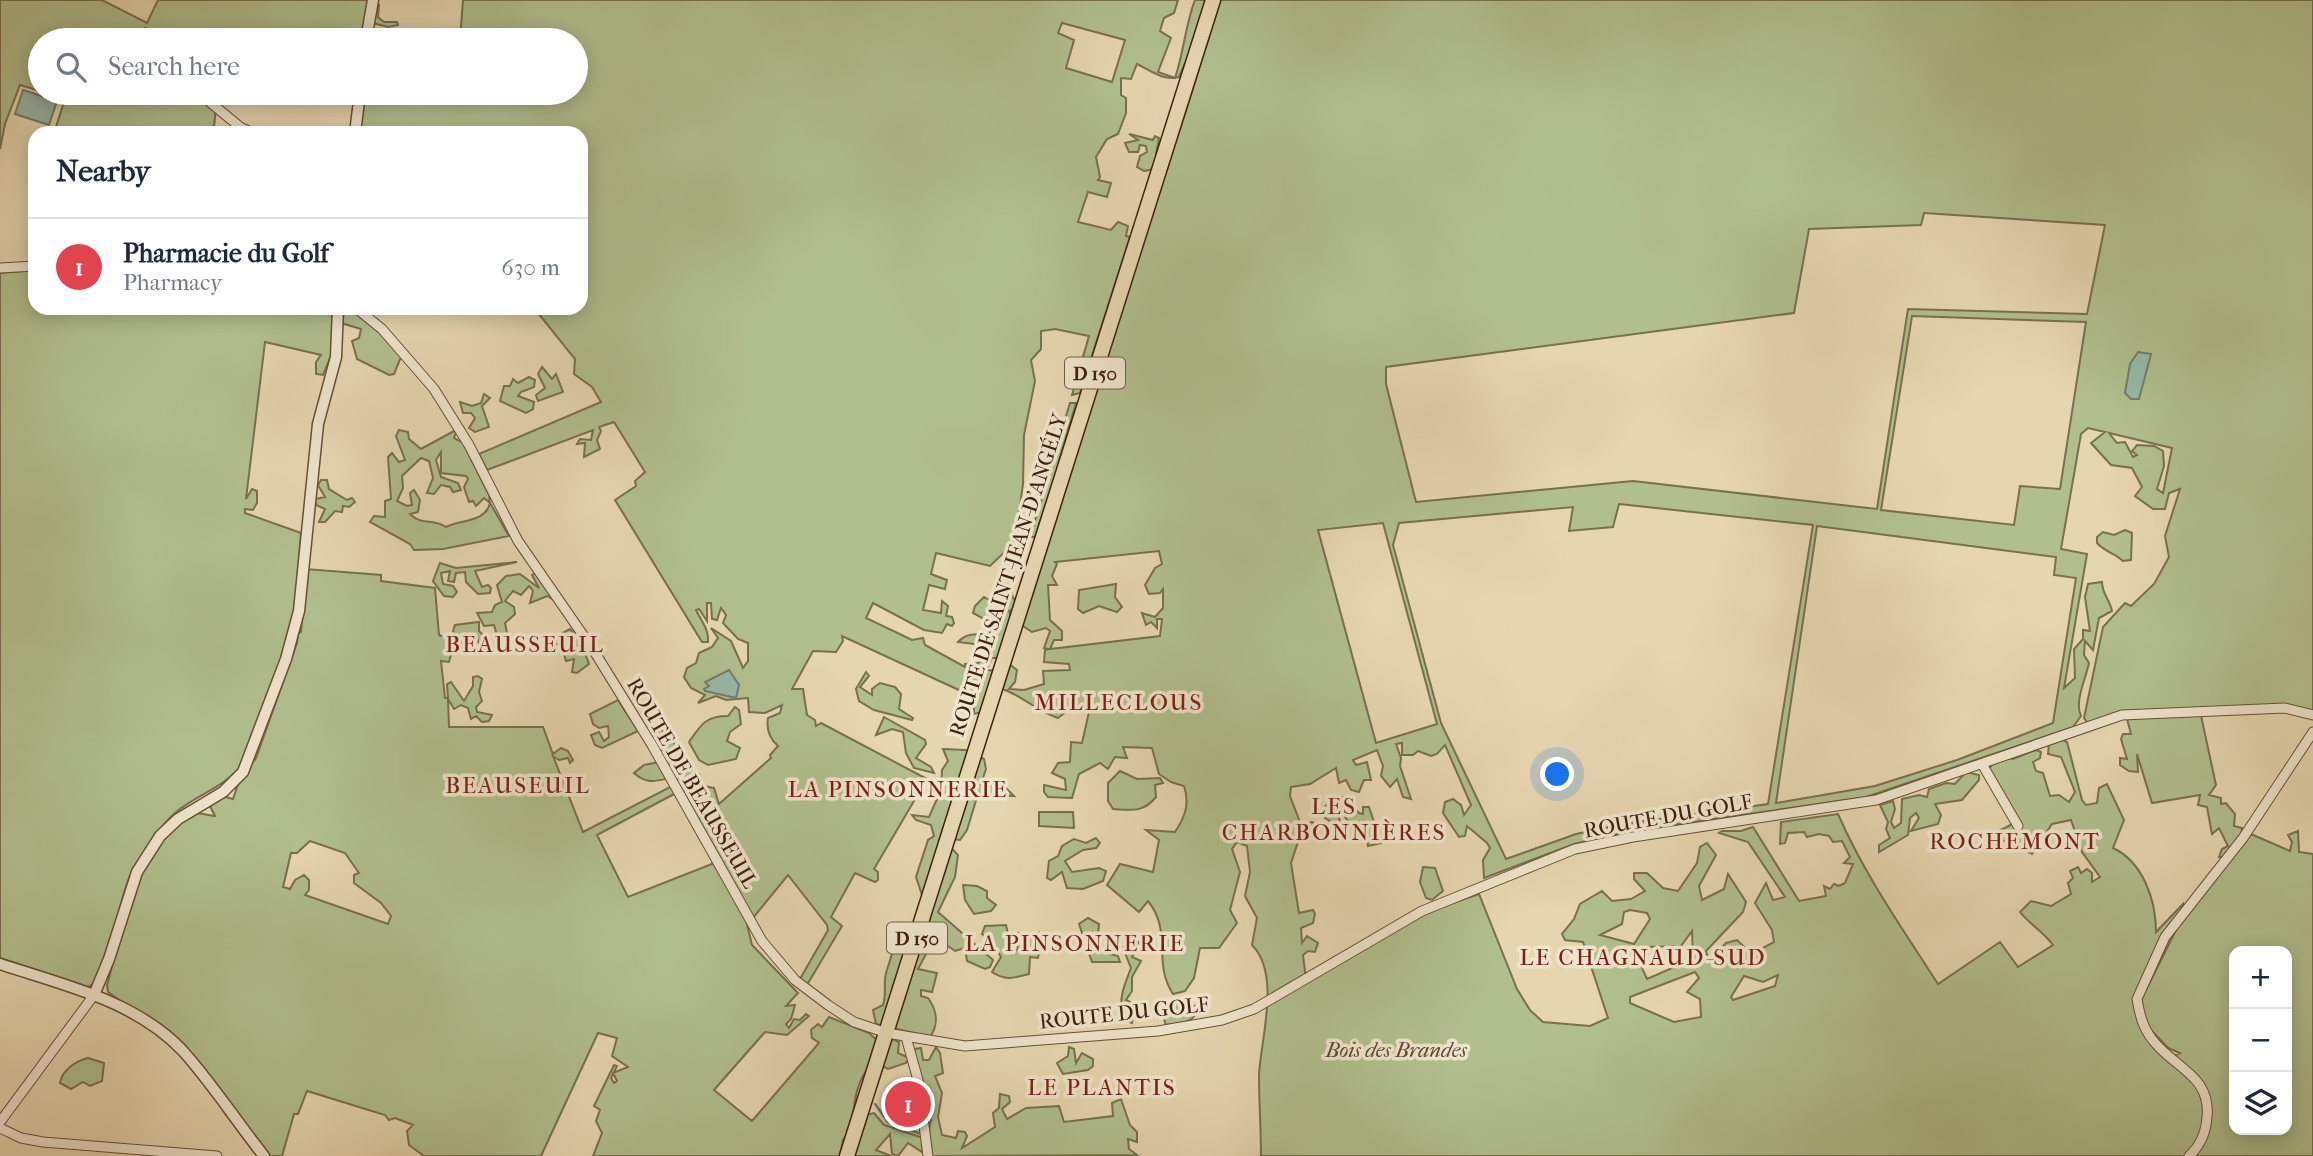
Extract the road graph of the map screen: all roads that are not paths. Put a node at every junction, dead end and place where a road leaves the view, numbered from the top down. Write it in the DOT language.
graph roads {
  1 [pos="373,0"];
  2 [pos="1213,0"];
  3 [pos="368,28"];
  4 [pos="213,105"];
  5 [pos="358,105"];
  6 [pos="239,126"];
  7 [pos="356,126"];
  8 [pos="28,266"];
  9 [pos="0,268"];
  10 [pos="338,315"];
  11 [pos="365,315"];
  12 [pos="2313,715"];
  13 [pos="2313,732"];
  14 [pos="1982,764"];
  15 [pos="2018,826"];
  16 [pos="0,964"];
  17 [pos="94,995"];
  18 [pos="883,1032"];
  19 [pos="906,1037"];
  20 [pos="0,1122"];
  21 [pos="0,1128"];
  22 [pos="217,1156"];
  23 [pos="264,1156"];
  24 [pos="844,1156"];
  25 [pos="928,1156"];
  26 [pos="2189,1156"];
  1 -- 3 [label="street"];
  2 -- 18 [label="main road, ROUTE DE SAINT-JEAN-D'ANGÉLY / D 150"];
  4 -- 6 [label="street"];
  5 -- 7 [label="street"];
  8 -- 9 [label="street"];
  10 -- 17 [label="street"];
  11 -- 18 [label="street, ROUTE DE BEAUSSEUIL"];
  12 -- 14 [label="street, ROUTE DU GOLF"];
  13 -- 26 [label="street"];
  14 -- 15 [label="street"];
  14 -- 19 [label="street, ROUTE DU GOLF"];
  16 -- 17 [label="street"];
  17 -- 20 [label="street"];
  17 -- 23 [label="street"];
  18 -- 19 [label="street, ROUTE DU GOLF"];
  18 -- 24 [label="main road, ROUTE DE SAINT-JEAN-D'ANGÉLY / D 150"];
  19 -- 25 [label="street"];
  21 -- 22 [label="street"];
}
